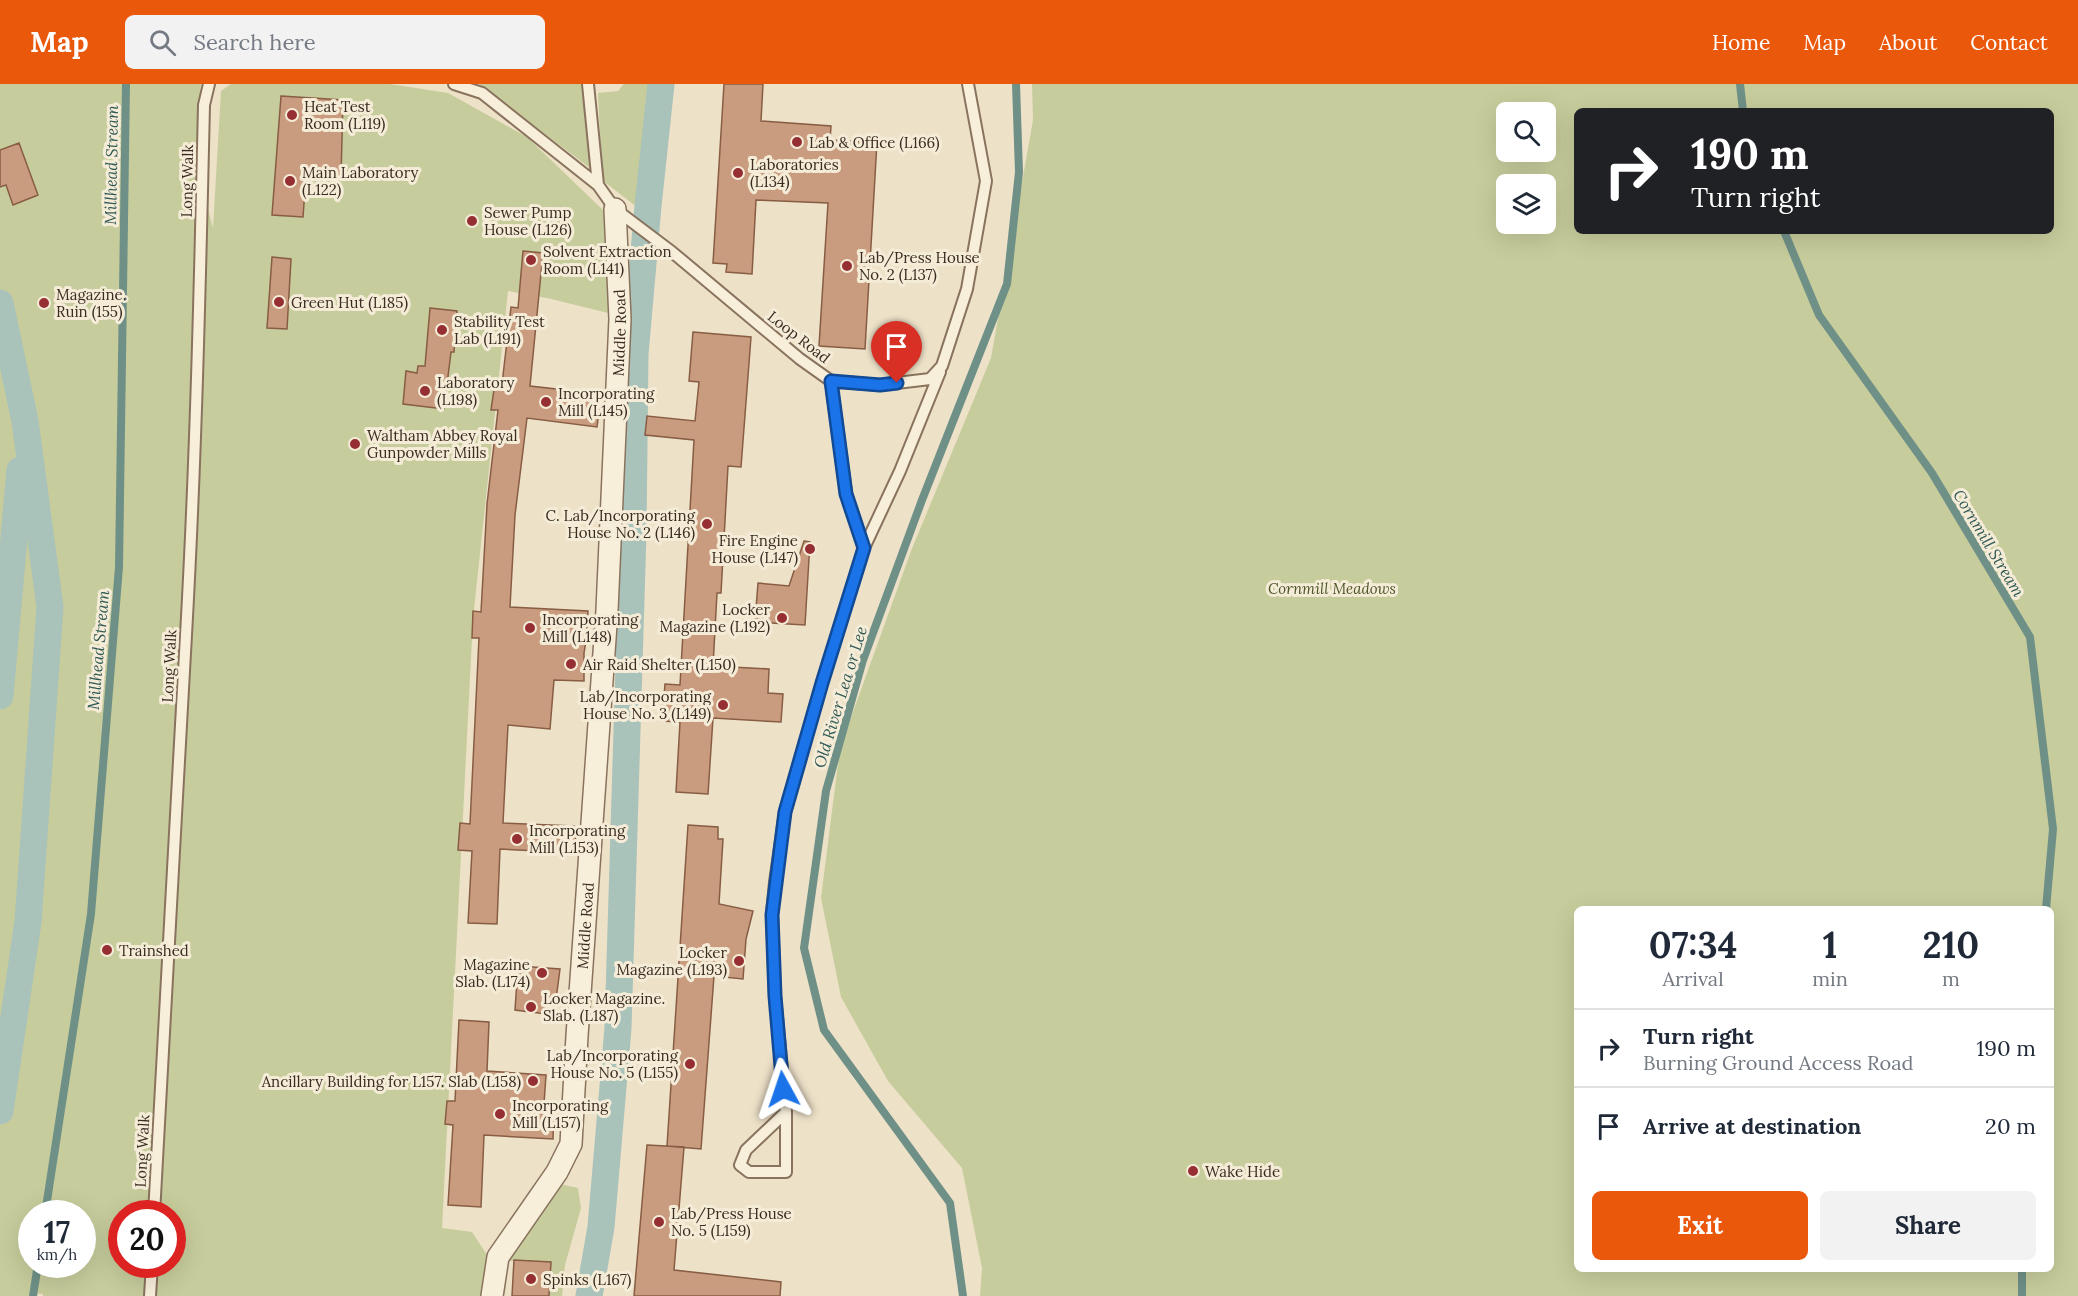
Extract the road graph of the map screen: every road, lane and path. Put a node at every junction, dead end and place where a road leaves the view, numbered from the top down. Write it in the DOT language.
graph roads {
  1 [pos="209,84"];
  2 [pos="454,84"];
  3 [pos="588,84"];
  4 [pos="968,84"];
  5 [pos="598,185"];
  6 [pos="623,215"];
  7 [pos="942,366"];
  8 [pos="831,381"];
  9 [pos="864,548"];
  10 [pos="786,1112"];
  11 [pos="155,1200"];
  12 [pos="151,1278"];
  13 [pos="150,1296"];
  14 [pos="492,1296"];
  1 -- 11 [label="lane, Long Walk"];
  2 -- 5 [label="lane"];
  3 -- 5 [label="lane"];
  4 -- 7 [label="lane"];
  5 -- 6 [label="lane, Loop Road"];
  6 -- 8 [label="lane, Loop Road"];
  6 -- 14 [label="street, Middle Road"];
  7 -- 8 [label="lane"];
  7 -- 9 [label="lane"];
  8 -- 9 [label="lane, Loop Road"];
  9 -- 10 [label="lane"];
  10 -- 10 [label="lane"];
  12 -- 13 [label="lane"];
}
